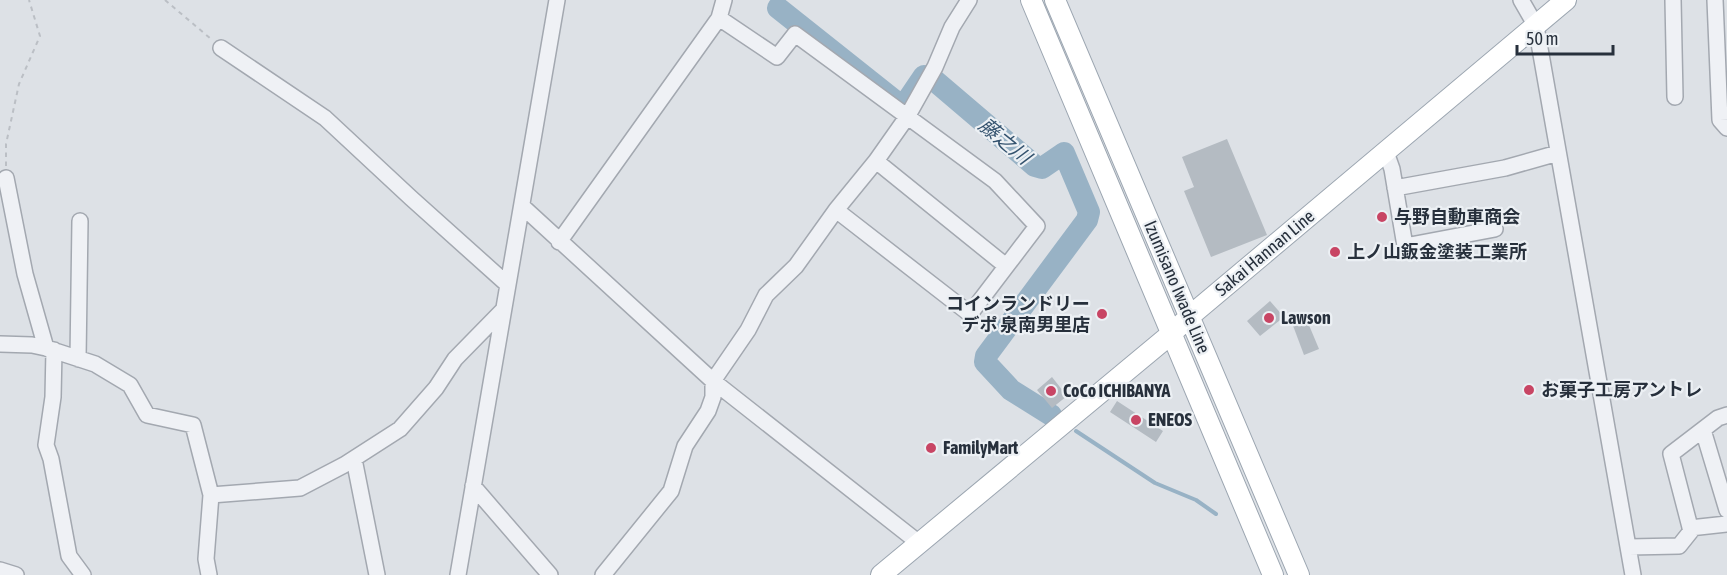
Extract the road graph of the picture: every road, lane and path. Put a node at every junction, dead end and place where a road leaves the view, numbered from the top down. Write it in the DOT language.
graph roads {
  1 [pos="29,0"];
  2 [pos="165,0"];
  3 [pos="557,0"];
  4 [pos="724,0"];
  5 [pos="969,0"];
  6 [pos="1031,0"];
  7 [pos="1055,0"];
  8 [pos="1521,0"];
  9 [pos="1566,0"];
  10 [pos="1673,0"];
  11 [pos="1715,0"];
  12 [pos="719,18"];
  13 [pos="1536,26"];
  14 [pos="222,48"];
  15 [pos="1675,97"];
  16 [pos="907,117"];
  17 [pos="1727,128"];
  18 [pos="1386,152"];
  19 [pos="1558,153"];
  20 [pos="876,161"];
  21 [pos="4,182"];
  22 [pos="1395,188"];
  23 [pos="523,207"];
  24 [pos="836,210"];
  25 [pos="80,221"];
  26 [pos="1495,230"];
  27 [pos="559,242"];
  28 [pos="1006,266"];
  29 [pos="508,285"];
  30 [pos="503,310"];
  31 [pos="1190,316"];
  32 [pos="1171,334"];
  33 [pos="0,344"];
  34 [pos="50,349"];
  35 [pos="78,358"];
  36 [pos="713,381"];
  37 [pos="1727,416"];
  38 [pos="1703,430"];
  39 [pos="354,459"];
  40 [pos="473,486"];
  41 [pos="211,495"];
  42 [pos="1727,510"];
  43 [pos="1727,524"];
  44 [pos="1690,528"];
  45 [pos="919,543"];
  46 [pos="1629,547"];
  47 [pos="0,570"];
  48 [pos="81,574"];
  49 [pos="16,575"];
  50 [pos="209,575"];
  51 [pos="377,575"];
  52 [pos="458,575"];
  53 [pos="549,575"];
  54 [pos="603,575"];
  55 [pos="881,575"];
  56 [pos="1274,575"];
  57 [pos="1299,575"];
  58 [pos="1633,575"];
  1 -- 21 [label="path"];
  2 -- 14 [label="path"];
  3 -- 23 [label="street"];
  4 -- 12 [label="street"];
  5 -- 16 [label="street"];
  6 -- 32 [label="main road, Izumisano Iwade Line"];
  7 -- 31 [label="main road, Izumisano Iwade Line"];
  8 -- 13 [label="street"];
  9 -- 13 [label="main road, Sakai Hannan Line"];
  10 -- 15 [label="street"];
  11 -- 17 [label="street"];
  12 -- 16 [label="street"];
  12 -- 27 [label="street"];
  13 -- 18 [label="main road, Sakai Hannan Line"];
  13 -- 19 [label="street"];
  14 -- 29 [label="street"];
  16 -- 20 [label="street"];
  16 -- 28 [label="street"];
  18 -- 22 [label="street"];
  18 -- 31 [label="main road, Sakai Hannan Line"];
  19 -- 22 [label="street"];
  19 -- 46 [label="street"];
  20 -- 24 [label="street"];
  20 -- 28 [label="street"];
  21 -- 34 [label="street"];
  22 -- 26 [label="street"];
  23 -- 27 [label="street"];
  23 -- 29 [label="street"];
  24 -- 28 [label="street"];
  24 -- 36 [label="street"];
  25 -- 35 [label="street"];
  27 -- 36 [label="street"];
  29 -- 30 [label="street"];
  30 -- 39 [label="street"];
  30 -- 40 [label="street"];
  31 -- 32 [label="main road, Sakai Hannan Line"];
  31 -- 57 [label="main road, Izumisano Iwade Line"];
  32 -- 45 [label="main road, Sakai Hannan Line"];
  32 -- 56 [label="main road, Izumisano Iwade Line"];
  33 -- 34 [label="street"];
  34 -- 35 [label="street"];
  34 -- 48 [label="street"];
  35 -- 41 [label="street"];
  36 -- 45 [label="street"];
  36 -- 54 [label="street"];
  37 -- 38 [label="street"];
  38 -- 42 [label="street"];
  38 -- 44 [label="street"];
  39 -- 41 [label="street"];
  39 -- 51 [label="street"];
  40 -- 52 [label="street"];
  40 -- 53 [label="street"];
  41 -- 50 [label="street"];
  43 -- 44 [label="street"];
  44 -- 46 [label="street"];
  45 -- 55 [label="main road, Sakai Hannan Line"];
  46 -- 58 [label="street"];
  47 -- 49 [label="street"];
}
